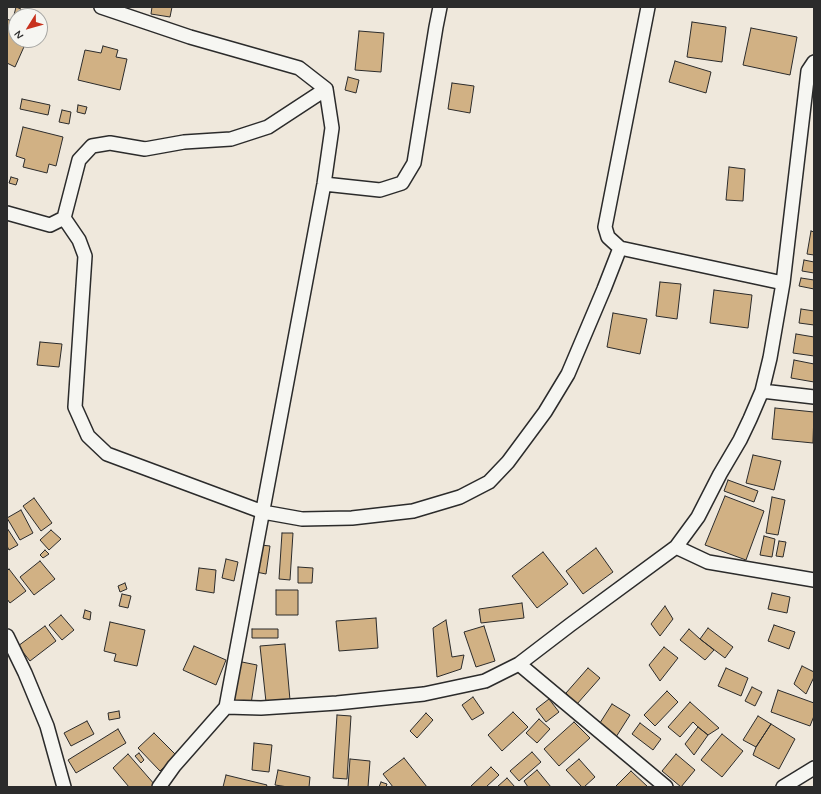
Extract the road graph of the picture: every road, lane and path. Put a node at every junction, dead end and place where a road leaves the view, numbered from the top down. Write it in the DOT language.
graph roads {
  1 [pos="101,7"];
  2 [pos="440,7"];
  3 [pos="648,7"];
  4 [pos="814,62"];
  5 [pos="326,89"];
  6 [pos="324,184"];
  7 [pos="7,213"];
  8 [pos="64,218"];
  9 [pos="620,248"];
  10 [pos="783,283"];
  11 [pos="762,391"];
  12 [pos="814,397"];
  13 [pos="263,512"];
  14 [pos="676,547"];
  15 [pos="814,580"];
  16 [pos="7,636"];
  17 [pos="519,664"];
  18 [pos="226,708"];
  19 [pos="814,768"];
  20 [pos="64,787"];
  21 [pos="159,787"];
  22 [pos="666,787"];
  23 [pos="783,787"];
  1 -- 5 [label="street"];
  2 -- 6 [label="street"];
  3 -- 9 [label="street"];
  4 -- 10 [label="street"];
  5 -- 6 [label="street"];
  5 -- 8 [label="street"];
  6 -- 13 [label="street"];
  7 -- 8 [label="street"];
  8 -- 13 [label="street"];
  9 -- 10 [label="street"];
  9 -- 13 [label="street"];
  10 -- 11 [label="street"];
  11 -- 12 [label="street"];
  11 -- 14 [label="street"];
  13 -- 18 [label="street"];
  14 -- 15 [label="street"];
  14 -- 17 [label="street"];
  16 -- 20 [label="street"];
  17 -- 18 [label="street"];
  17 -- 22 [label="street"];
  18 -- 21 [label="street"];
  19 -- 23 [label="street"];
}
